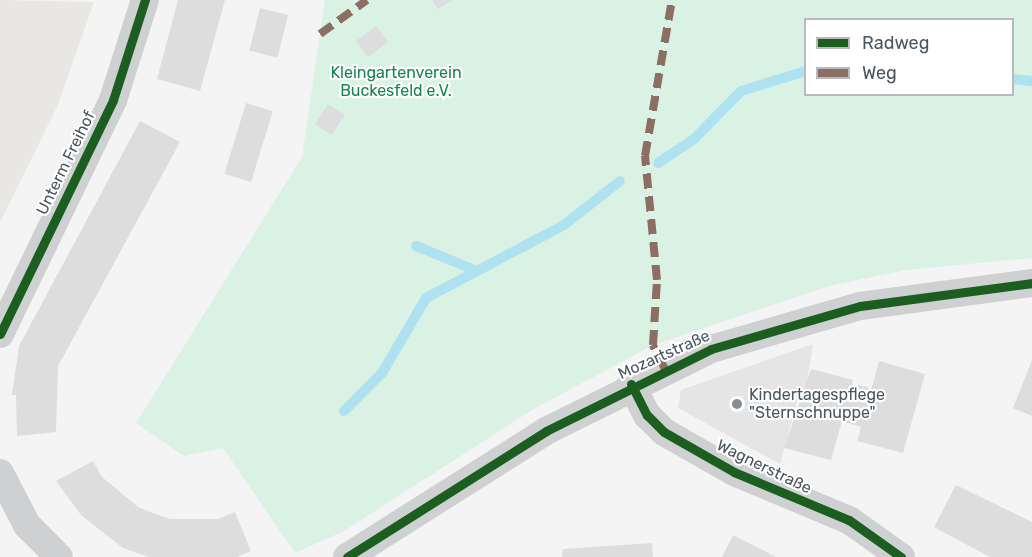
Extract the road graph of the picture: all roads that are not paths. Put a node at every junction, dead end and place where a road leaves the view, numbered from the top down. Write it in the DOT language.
graph roads {
  1 [pos="145,0"];
  2 [pos="1032,284"];
  3 [pos="0,334"];
  4 [pos="632,384"];
  5 [pos="0,473"];
  6 [pos="59,557"];
  7 [pos="347,557"];
  8 [pos="901,557"];
  1 -- 3 [label="street, Unterm Freihof"];
  2 -- 4 [label="street, Mozartstraße"];
  4 -- 7 [label="street, Mozartstraße"];
  4 -- 8 [label="street, Wagnerstraße"];
  5 -- 6 [label="street"];
}
